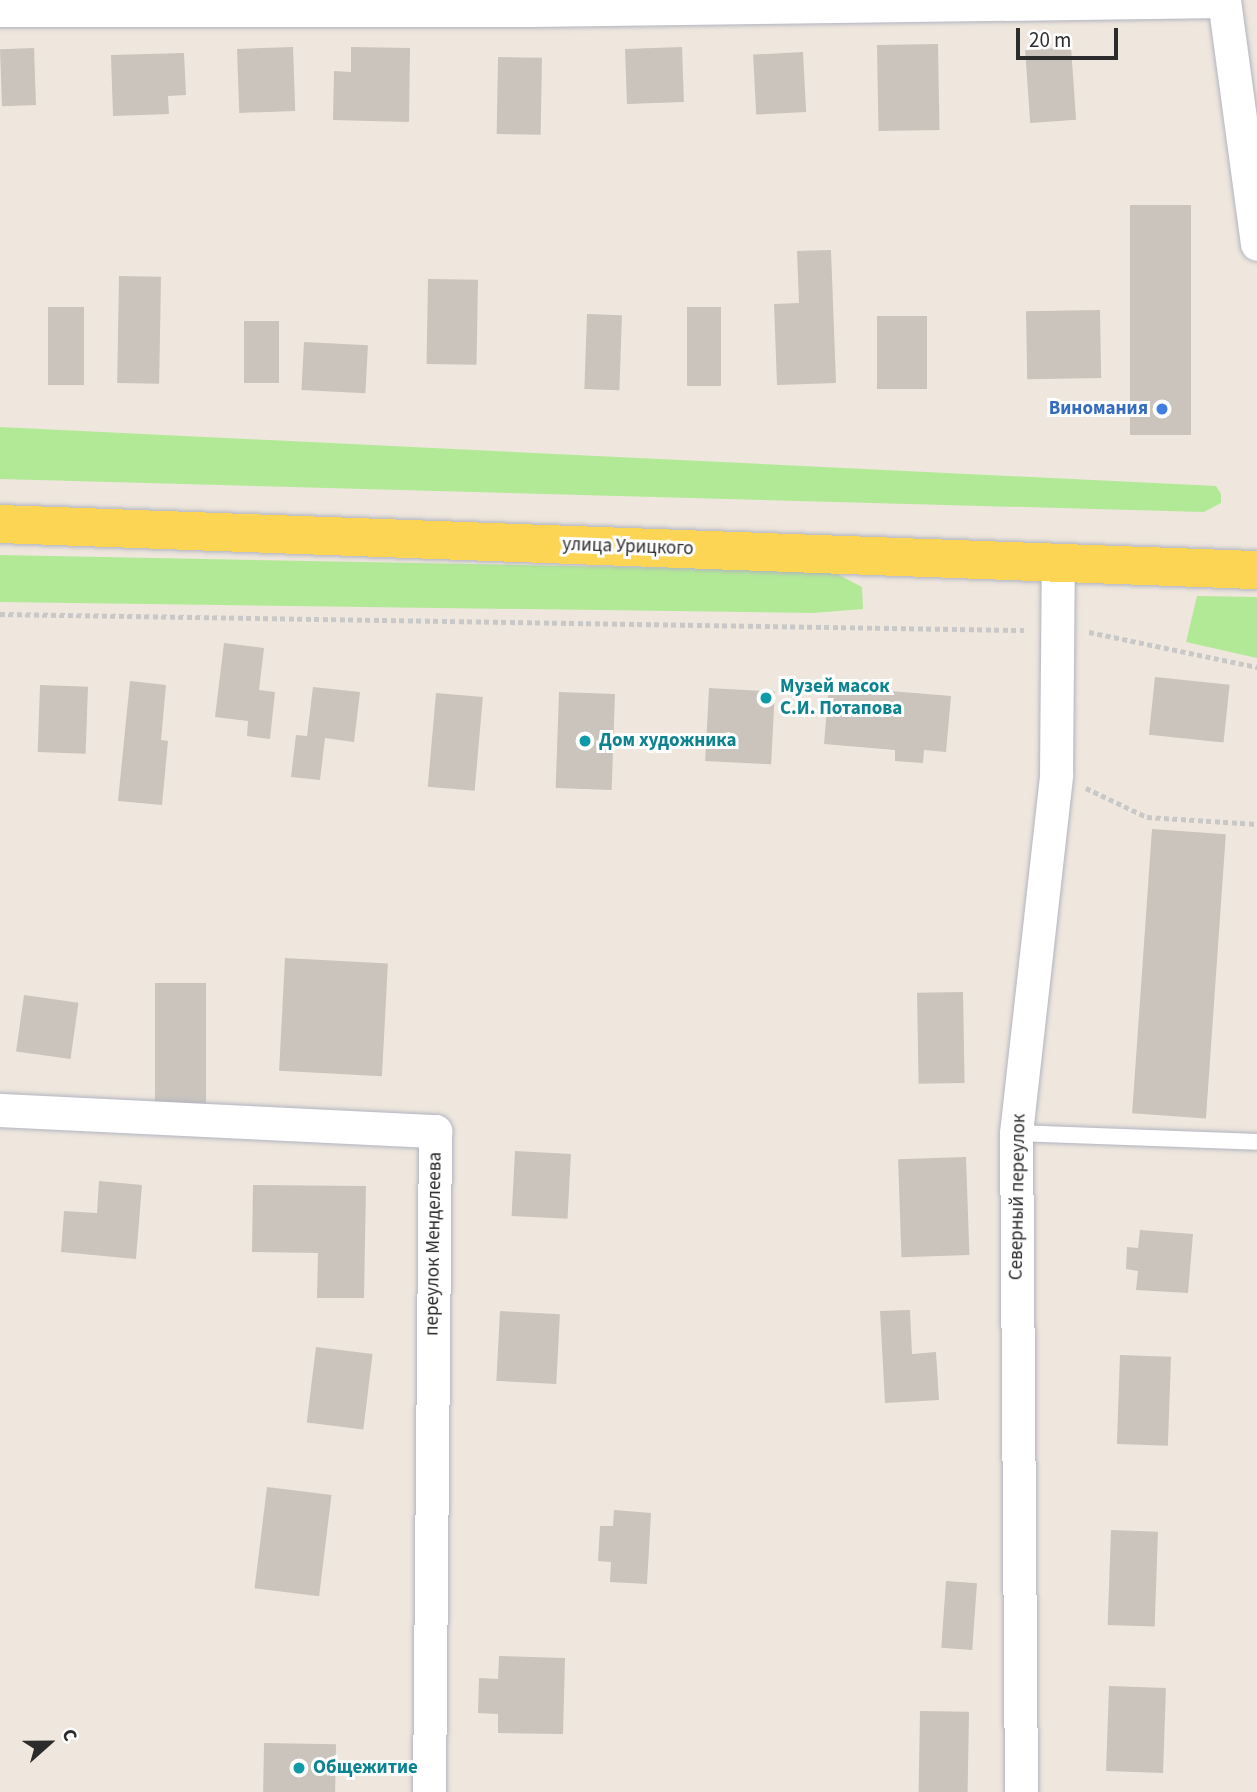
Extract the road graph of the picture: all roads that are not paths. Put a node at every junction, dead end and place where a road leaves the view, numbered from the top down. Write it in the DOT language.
graph roads {
  1 [pos="1224,1"];
  2 [pos="0,10"];
  3 [pos="1252,154"];
  4 [pos="1257,244"];
  5 [pos="0,524"];
  6 [pos="1058,563"];
  7 [pos="1257,570"];
  8 [pos="0,1110"];
  9 [pos="1016,1133"];
  10 [pos="1257,1142"];
  11 [pos="429,1792"];
  12 [pos="1021,1792"];
  1 -- 2 [label="street"];
  1 -- 3 [label="street"];
  3 -- 4 [label="street"];
  5 -- 6 [label="main road, улица Урицкого"];
  6 -- 7 [label="main road, улица Урицкого"];
  6 -- 9 [label="street, Северный переулок"];
  8 -- 11 [label="street, переулок Менделеева"];
  9 -- 10 [label="lane"];
  9 -- 12 [label="street, Северный переулок"];
}
